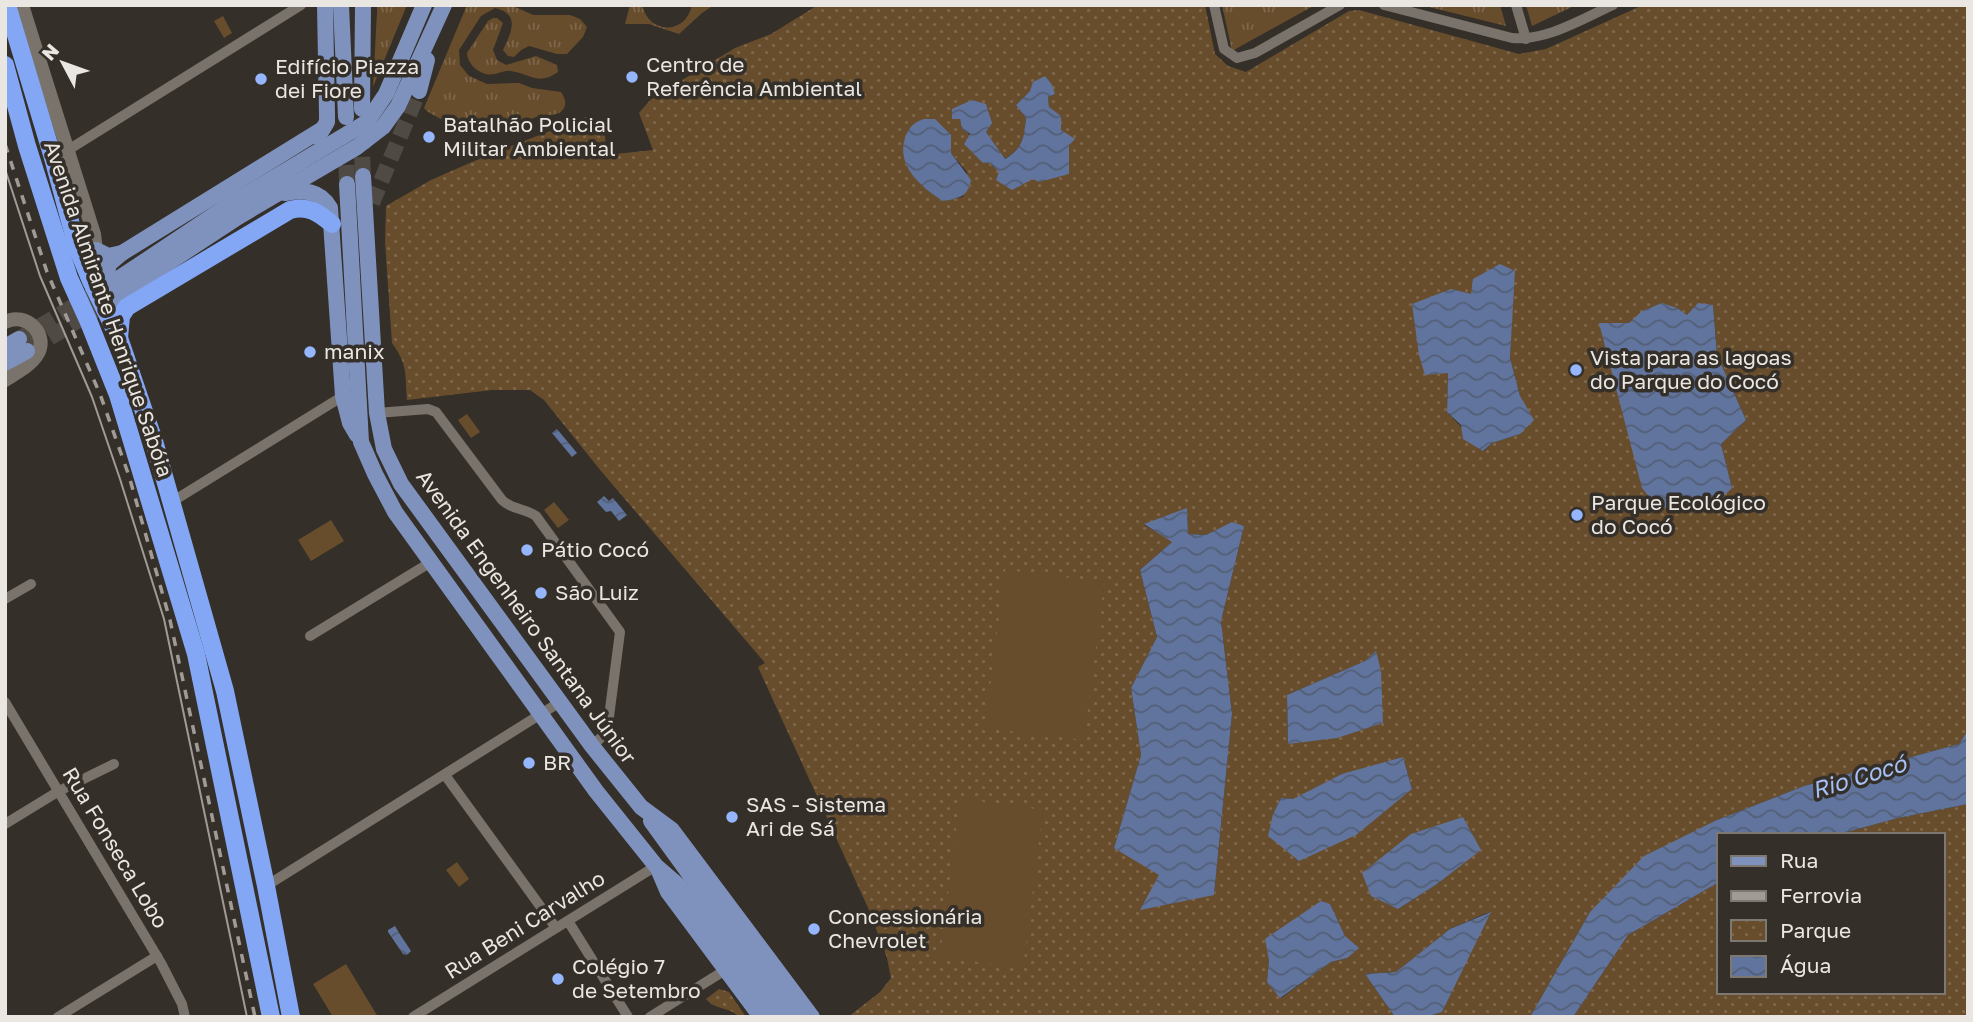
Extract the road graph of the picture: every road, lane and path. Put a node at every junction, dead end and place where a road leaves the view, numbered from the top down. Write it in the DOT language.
graph roads {
  1 [pos="7,5"];
  2 [pos="22,5"];
  3 [pos="300,5"];
  4 [pos="326,5"];
  5 [pos="341,5"];
  6 [pos="424,5"];
  7 [pos="444,5"];
  8 [pos="1214,5"];
  9 [pos="1340,5"];
  10 [pos="1384,5"];
  11 [pos="1516,5"];
  12 [pos="1613,5"];
  13 [pos="363,8"];
  14 [pos="1526,39"];
  15 [pos="429,40"];
  16 [pos="5,65"];
  17 [pos="419,91"];
  18 [pos="362,109"];
  19 [pos="346,117"];
  20 [pos="321,130"];
  21 [pos="68,150"];
  22 [pos="301,162"];
  23 [pos="282,173"];
  24 [pos="363,176"];
  25 [pos="346,184"];
  26 [pos="276,194"];
  27 [pos="211,199"];
  28 [pos="372,203"];
  29 [pos="332,224"];
  30 [pos="366,224"];
  31 [pos="96,250"];
  32 [pos="122,253"];
  33 [pos="91,281"];
  34 [pos="125,292"];
  35 [pos="5,322"];
  36 [pos="119,338"];
  37 [pos="17,346"];
  38 [pos="5,363"];
  39 [pos="5,380"];
  40 [pos="343,396"];
  41 [pos="376,413"];
  42 [pos="361,442"];
  43 [pos="170,503"];
  44 [pos="431,562"];
  45 [pos="31,584"];
  46 [pos="5,599"];
  47 [pos="310,636"];
  48 [pos="5,702"];
  49 [pos="561,702"];
  50 [pos="542,714"];
  51 [pos="592,746"];
  52 [pos="114,764"];
  53 [pos="445,775"];
  54 [pos="59,791"];
  55 [pos="641,807"];
  56 [pos="5,824"];
  57 [pos="656,866"];
  58 [pos="266,886"];
  59 [pos="568,921"];
  60 [pos="556,928"];
  61 [pos="157,956"];
  62 [pos="727,969"];
  63 [pos="58,1017"];
  64 [pos="185,1017"];
  65 [pos="271,1017"];
  66 [pos="290,1017"];
  67 [pos="413,1017"];
  68 [pos="628,1017"];
  69 [pos="650,1017"];
  70 [pos="761,1017"];
  71 [pos="776,1017"];
  72 [pos="793,1017"];
  73 [pos="809,1017"];
  1 -- 33 [label="highway, Avenida Almirante Henrique Sabóia"];
  2 -- 21 [label="main road, Avenida Almirante Henrique Sabóia"];
  3 -- 21 [label="street"];
  4 -- 20 [label="main road"];
  5 -- 19 [label="main road"];
  6 -- 22 [label="main road"];
  7 -- 15 [label="main road"];
  8 -- 9 [label="street"];
  10 -- 14 [label="street"];
  11 -- 14 [label="street"];
  12 -- 14 [label="street"];
  13 -- 18 [label="main road"];
  15 -- 17 [label="main road"];
  15 -- 26 [label="main road"];
  16 -- 65 [label="highway, Avenida Almirante Henrique Sabóia"];
  20 -- 22 [label="main road"];
  20 -- 27 [label="main road"];
  21 -- 31 [label="main road, Avenida Almirante Henrique Sabóia"];
  22 -- 23 [label="main road"];
  23 -- 27 [label="main road"];
  23 -- 34 [label="main road"];
  24 -- 30 [label="main road, Avenida Engenheiro Santana Júnior"];
  25 -- 42 [label="main road, Avenida Engenheiro Santana Júnior"];
  26 -- 29 [label="main road"];
  26 -- 34 [label="main road"];
  27 -- 32 [label="main road"];
  28 -- 30 [label="main road"];
  29 -- 34 [label="highway"];
  29 -- 40 [label="main road"];
  30 -- 41 [label="main road, Avenida Engenheiro Santana Júnior"];
  31 -- 32 [label="main road"];
  31 -- 33 [label="main road, Avenida Almirante Henrique Sabóia"];
  32 -- 34 [label="main road"];
  33 -- 36 [label="highway, Avenida Almirante Henrique Sabóia"];
  34 -- 36 [label="highway"];
  35 -- 39 [label="main road"];
  36 -- 43 [label="highway, Avenida Almirante Henrique Sabóia"];
  37 -- 38 [label="main road"];
  40 -- 42 [label="main road"];
  40 -- 43 [label="street"];
  41 -- 49 [label="main road, Avenida Engenheiro Santana Júnior"];
  41 -- 51 [label="street"];
  42 -- 44 [label="main road, Avenida Engenheiro Santana Júnior"];
  43 -- 58 [label="highway, Avenida Almirante Henrique Sabóia"];
  44 -- 47 [label="street"];
  44 -- 50 [label="main road, Avenida Engenheiro Santana Júnior"];
  45 -- 46 [label="street"];
  48 -- 54 [label="street, Rua Fonseca Lobo"];
  49 -- 50 [label="street"];
  49 -- 51 [label="main road, Avenida Engenheiro Santana Júnior"];
  50 -- 53 [label="street"];
  50 -- 57 [label="main road, Avenida Engenheiro Santana Júnior"];
  51 -- 55 [label="main road, Avenida Engenheiro Santana Júnior"];
  52 -- 54 [label="street"];
  53 -- 58 [label="street"];
  53 -- 60 [label="street"];
  54 -- 56 [label="street"];
  54 -- 61 [label="street, Rua Fonseca Lobo"];
  55 -- 72 [label="main road"];
  55 -- 73 [label="main road, Avenida Engenheiro Santana Júnior"];
  57 -- 59 [label="street, Rua Beni Carvalho"];
  57 -- 62 [label="main road"];
  57 -- 71 [label="main road, Avenida Engenheiro Santana Júnior"];
  58 -- 66 [label="highway, Avenida Almirante Henrique Sabóia"];
  59 -- 60 [label="street, Rua Beni Carvalho"];
  59 -- 68 [label="street"];
  60 -- 67 [label="street, Rua Beni Carvalho"];
  61 -- 63 [label="street"];
  61 -- 64 [label="street, Rua Fonseca Lobo"];
  62 -- 69 [label="street"];
  62 -- 70 [label="main road"];
}
